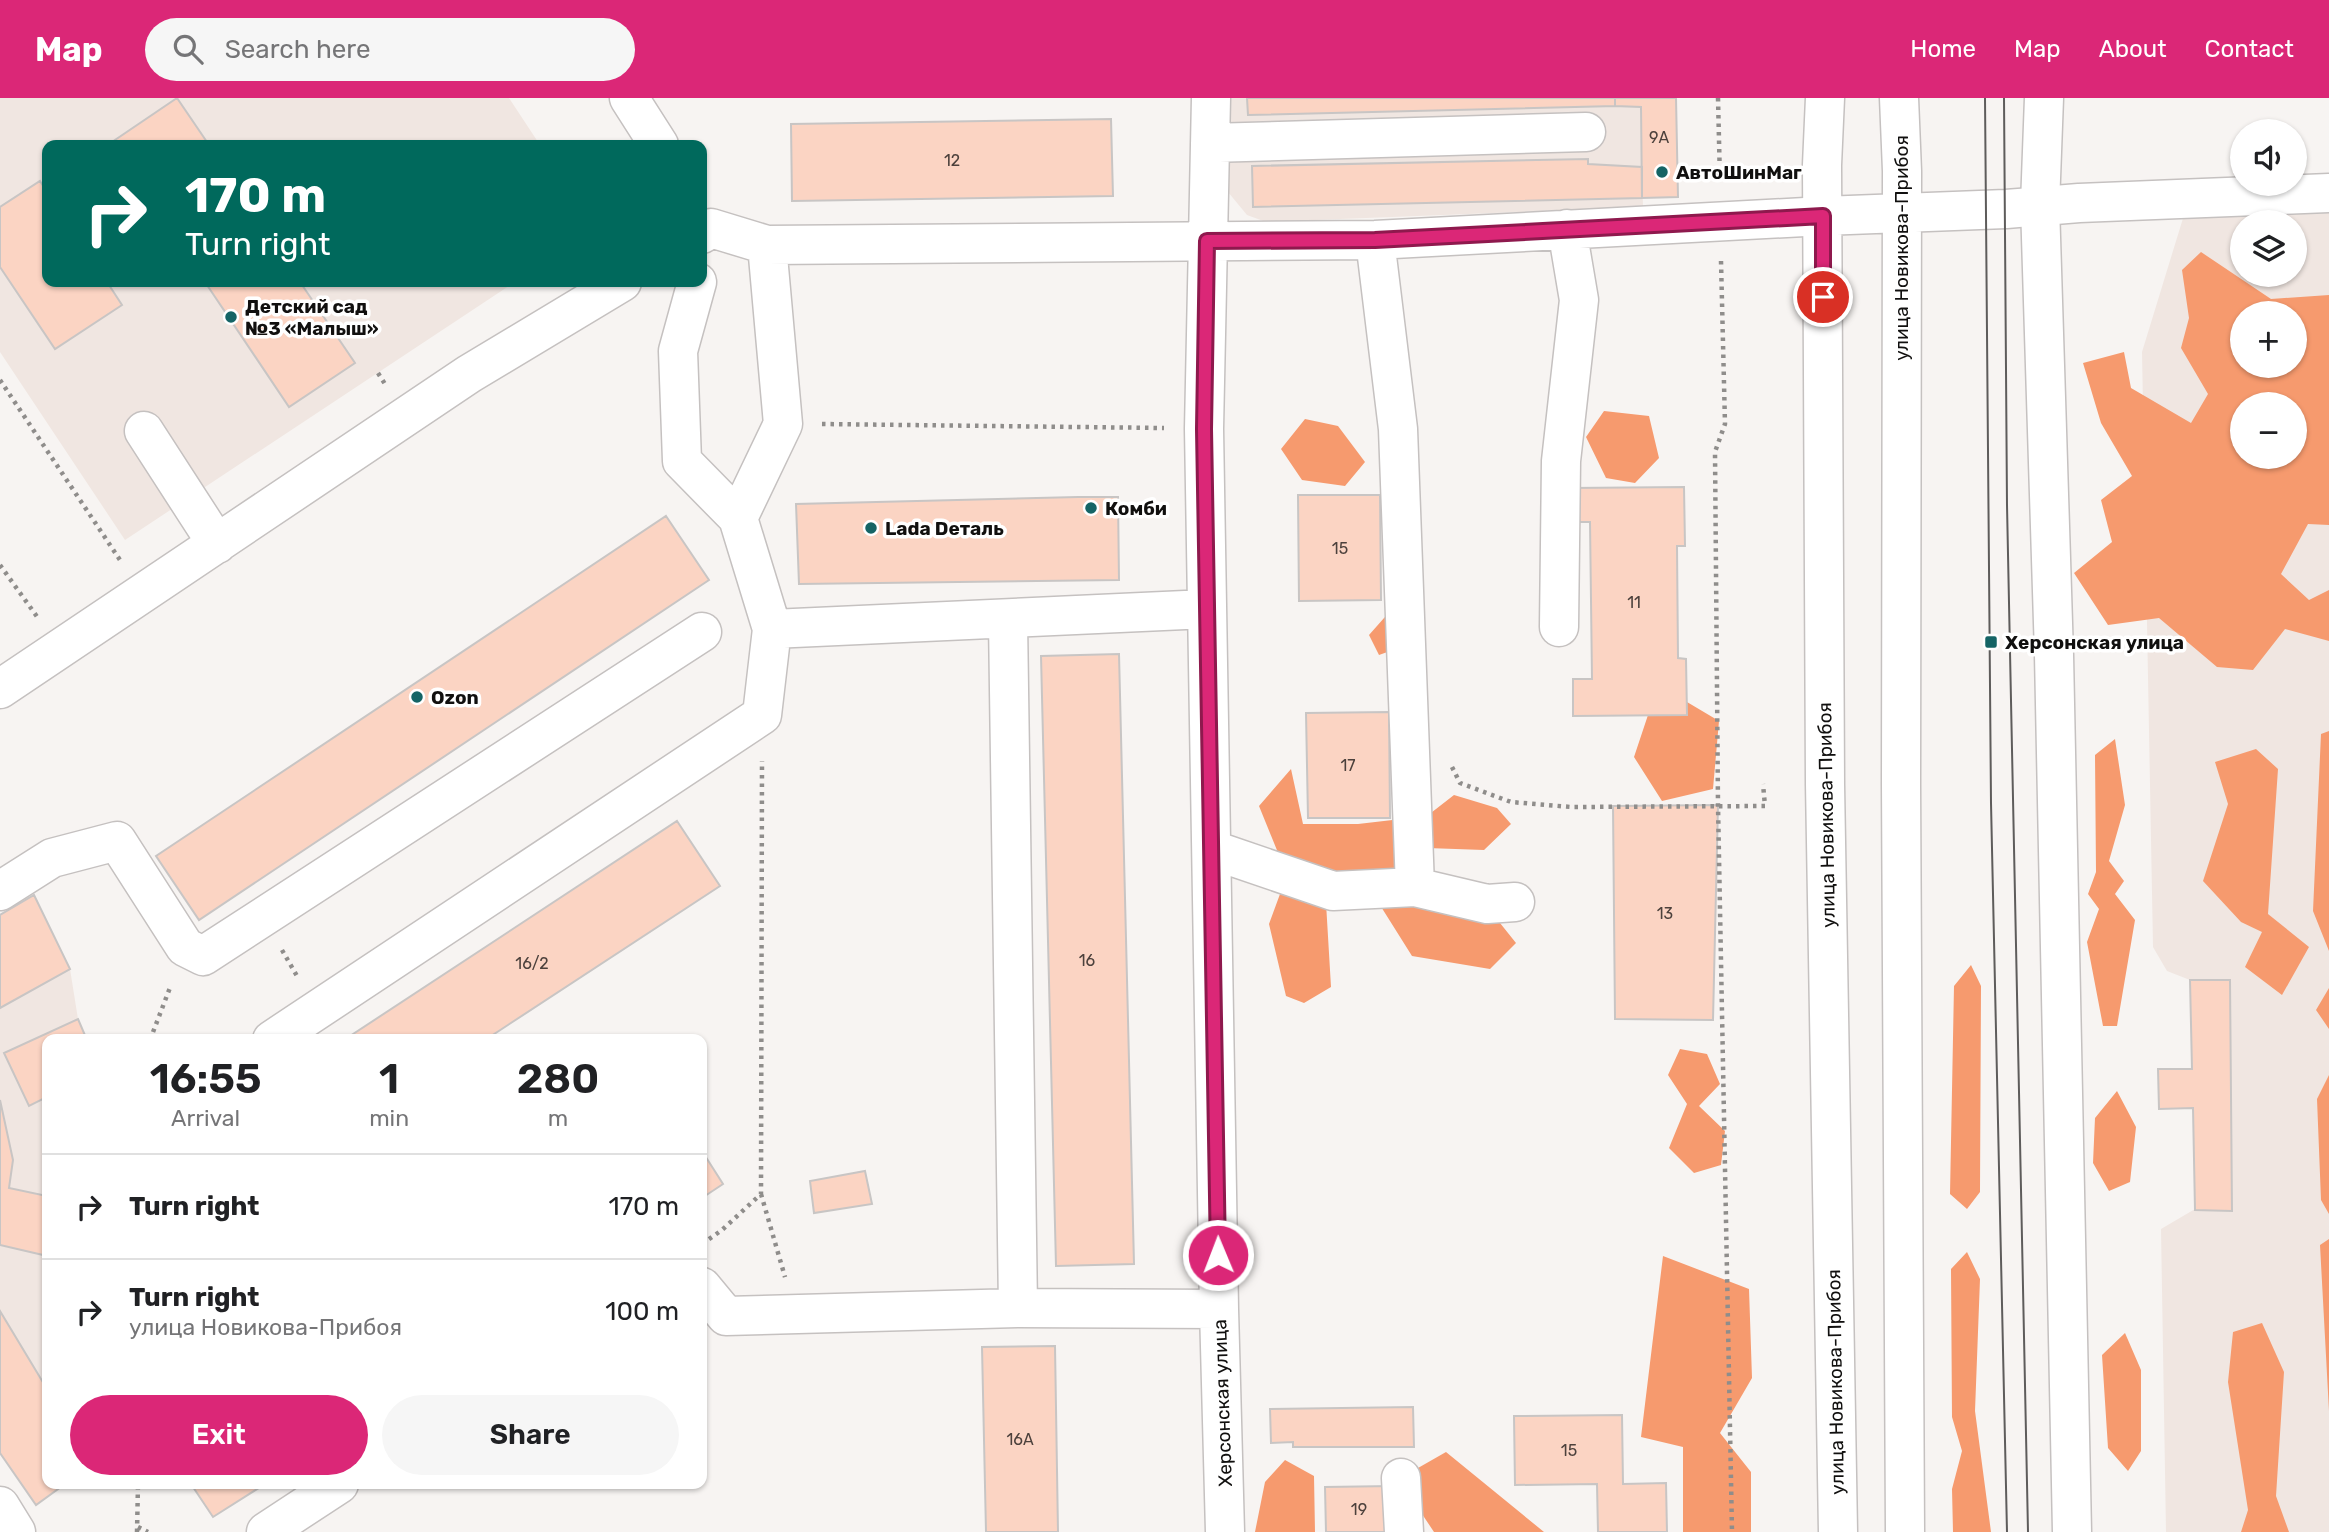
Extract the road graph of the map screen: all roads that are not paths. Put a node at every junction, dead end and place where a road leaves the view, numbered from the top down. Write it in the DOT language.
graph roads {
  1 [pos="629,98"];
  2 [pos="1211,98"];
  3 [pos="1810,98"];
  4 [pos="1825,98"];
  5 [pos="1899,98"];
  6 [pos="1918,98"];
  7 [pos="2044,98"];
  8 [pos="1586,132"];
  9 [pos="656,140"];
  10 [pos="1210,143"];
  11 [pos="1822,165"];
  12 [pos="1902,171"];
  13 [pos="2329,193"];
  14 [pos="2040,205"];
  15 [pos="1902,213"];
  16 [pos="1823,216"];
  17 [pos="1567,229"];
  18 [pos="707,235"];
  19 [pos="1375,240"];
  20 [pos="1207,241"];
  21 [pos="767,245"];
  22 [pos="614,287"];
  23 [pos="696,287"];
  24 [pos="144,431"];
  25 [pos="738,518"];
  26 [pos="216,544"];
  27 [pos="1207,609"];
  28 [pos="1008,620"];
  29 [pos="1559,627"];
  30 [pos="772,629"];
  31 [pos="702,632"];
  32 [pos="0,689"];
  33 [pos="1213,850"];
  34 [pos="1415,887"];
  35 [pos="0,891"];
  36 [pos="1516,902"];
  37 [pos="281,1034"];
  38 [pos="707,1292"];
  39 [pos="1018,1308"];
  40 [pos="1219,1309"];
  41 [pos="1401,1478"];
  42 [pos="331,1489"];
  43 [pos="0,1506"];
  44 [pos="16,1532"];
  45 [pos="266,1532"];
  46 [pos="1225,1532"];
  47 [pos="1404,1532"];
  48 [pos="1838,1532"];
  49 [pos="1905,1532"];
  50 [pos="2072,1532"];
  1 -- 9 [label="main road"];
  2 -- 10 [label="main road, Херсонская улица"];
  3 -- 11 [label="main road"];
  4 -- 11 [label="main road, улица Новикова-Прибоя"];
  5 -- 12 [label="main road, улица Новикова-Прибоя"];
  6 -- 12 [label="main road"];
  7 -- 14 [label="main road"];
  8 -- 10 [label="main road"];
  10 -- 20 [label="main road, Херсонская улица"];
  11 -- 16 [label="main road, улица Новикова-Прибоя"];
  12 -- 15 [label="main road, улица Новикова-Прибоя"];
  13 -- 14 [label="main road"];
  14 -- 15 [label="main road"];
  14 -- 50 [label="main road"];
  15 -- 16 [label="main road"];
  15 -- 49 [label="main road, улица Новикова-Прибоя"];
  16 -- 17 [label="main road"];
  16 -- 48 [label="main road, улица Новикова-Прибоя"];
  17 -- 19 [label="main road"];
  17 -- 29 [label="main road"];
  18 -- 21 [label="main road"];
  19 -- 20 [label="main road"];
  19 -- 34 [label="main road"];
  20 -- 21 [label="main road"];
  20 -- 27 [label="main road, Херсонская улица"];
  21 -- 25 [label="main road"];
  22 -- 26 [label="main road"];
  23 -- 25 [label="main road"];
  24 -- 26 [label="main road"];
  25 -- 30 [label="main road"];
  26 -- 32 [label="main road"];
  27 -- 28 [label="main road"];
  27 -- 33 [label="main road, Херсонская улица"];
  28 -- 30 [label="main road"];
  28 -- 39 [label="main road"];
  30 -- 37 [label="main road"];
  31 -- 35 [label="main road"];
  33 -- 34 [label="main road"];
  33 -- 40 [label="main road, Херсонская улица"];
  34 -- 36 [label="main road"];
  38 -- 39 [label="main road"];
  39 -- 40 [label="main road"];
  40 -- 46 [label="main road, Херсонская улица"];
  41 -- 47 [label="main road"];
  42 -- 45 [label="main road"];
  43 -- 44 [label="main road"];
}
